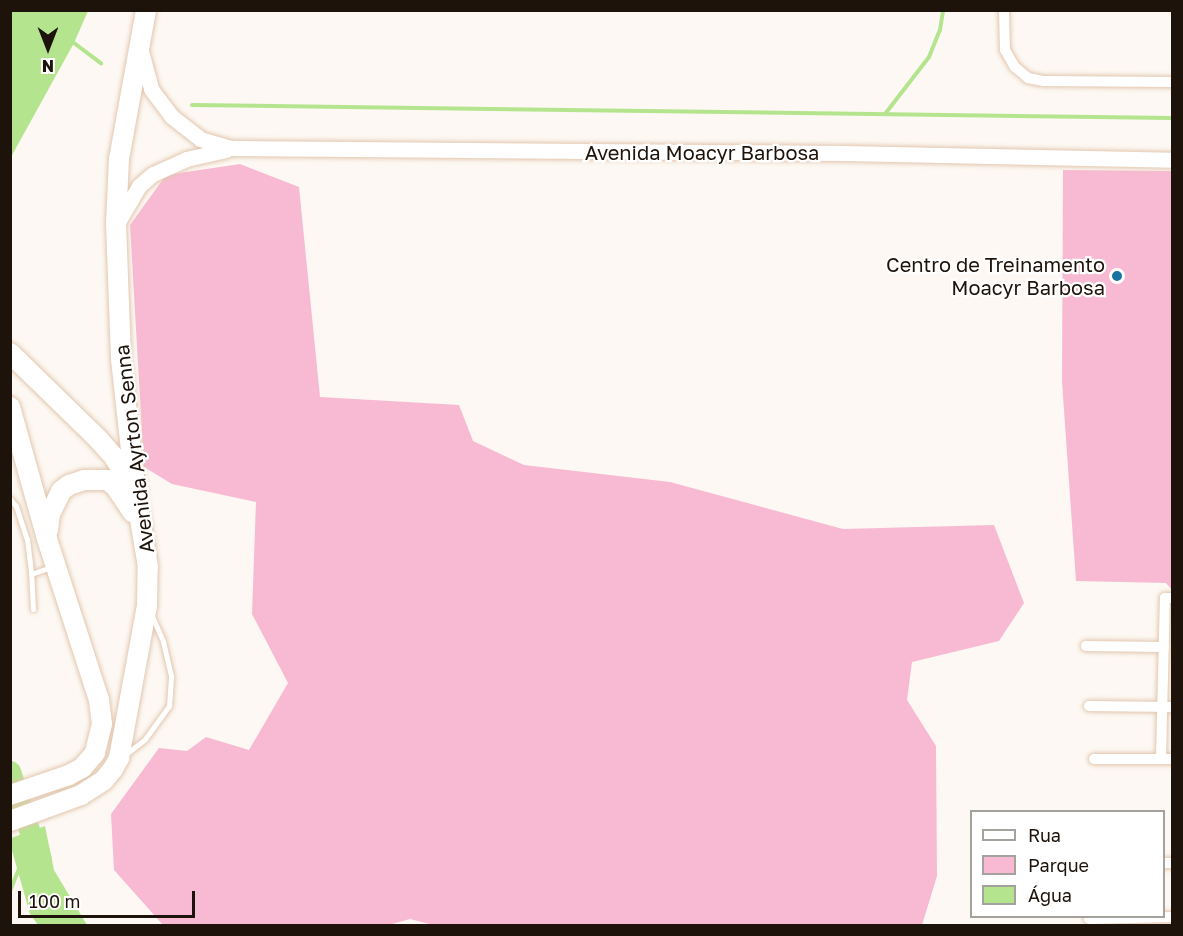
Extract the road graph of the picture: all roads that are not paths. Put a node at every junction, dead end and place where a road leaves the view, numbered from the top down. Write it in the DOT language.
graph roads {
  1 [pos="147,10"];
  2 [pos="1004,10"];
  3 [pos="141,49"];
  4 [pos="1173,82"];
  5 [pos="232,148"];
  6 [pos="1173,160"];
  7 [pos="116,224"];
  8 [pos="10,353"];
  9 [pos="10,407"];
  10 [pos="136,495"];
  11 [pos="10,498"];
  12 [pos="142,530"];
  13 [pos="47,539"];
  14 [pos="56,565"];
  15 [pos="31,573"];
  16 [pos="1173,598"];
  17 [pos="147,606"];
  18 [pos="33,609"];
  19 [pos="1086,646"];
  20 [pos="1164,647"];
  21 [pos="1089,706"];
  22 [pos="1167,707"];
  23 [pos="119,758"];
  24 [pos="1167,758"];
  25 [pos="1094,759"];
  26 [pos="10,795"];
  27 [pos="10,821"];
  28 [pos="1173,918"];
  29 [pos="1089,920"];
  1 -- 3 [label="highway, Avenida Ayrton Senna"];
  2 -- 4 [label="street"];
  3 -- 5 [label="street, Avenida Moacyr Barbosa"];
  3 -- 7 [label="highway, Avenida Ayrton Senna"];
  5 -- 6 [label="street, Avenida Moacyr Barbosa"];
  5 -- 7 [label="street, Avenida Moacyr Barbosa"];
  7 -- 10 [label="highway, Avenida Ayrton Senna"];
  8 -- 10 [label="highway"];
  9 -- 13 [label="highway"];
  10 -- 12 [label="highway, Avenida Ayrton Senna"];
  11 -- 15 [label="lane"];
  12 -- 13 [label="highway"];
  12 -- 17 [label="highway, Avenida Ayrton Senna"];
  13 -- 14 [label="highway"];
  14 -- 15 [label="lane"];
  14 -- 26 [label="highway"];
  15 -- 18 [label="lane"];
  16 -- 20 [label="street"];
  17 -- 23 [label="highway, Avenida Ayrton Senna"];
  17 -- 23 [label="lane"];
  19 -- 20 [label="street"];
  20 -- 22 [label="street"];
  21 -- 22 [label="street"];
  22 -- 24 [label="street"];
  23 -- 27 [label="highway, Avenida Ayrton Senna"];
  24 -- 25 [label="street"];
  28 -- 29 [label="street"];
}
